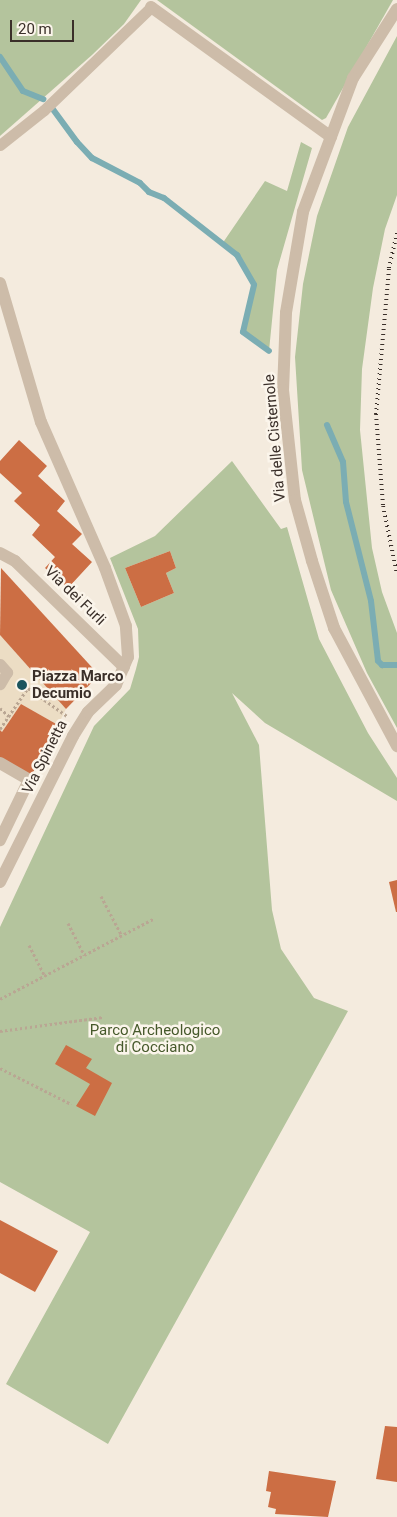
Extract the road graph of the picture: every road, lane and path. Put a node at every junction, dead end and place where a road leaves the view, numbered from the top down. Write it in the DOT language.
graph roads {
  1 [pos="151,7"];
  2 [pos="397,9"];
  3 [pos="331,138"];
  4 [pos="0,145"];
  5 [pos="0,283"];
  6 [pos="0,553"];
  7 [pos="0,664"];
  8 [pos="124,667"];
  9 [pos="0,684"];
  10 [pos="0,708"];
  11 [pos="9,716"];
  12 [pos="80,725"];
  13 [pos="0,729"];
  14 [pos="397,746"];
  15 [pos="0,763"];
  16 [pos="0,840"];
  17 [pos="0,882"];
  18 [pos="101,896"];
  19 [pos="153,919"];
  20 [pos="68,923"];
  21 [pos="122,936"];
  22 [pos="29,945"];
  23 [pos="84,955"];
  24 [pos="45,976"];
  25 [pos="0,999"];
  26 [pos="103,1017"];
  27 [pos="0,1031"];
  28 [pos="0,1068"];
  29 [pos="71,1104"];
  1 -- 3 [label="street"];
  1 -- 4 [label="lane"];
  2 -- 3 [label="street, Via delle Cisternole"];
  3 -- 14 [label="street, Via delle Cisternole"];
  5 -- 8 [label="street, Via Spinetta"];
  6 -- 8 [label="street, Via dei Furli"];
  7 -- 9 [label="lane"];
  8 -- 12 [label="street, Via Spinetta"];
  10 -- 11 [label="path"];
  11 -- 12 [label="path"];
  11 -- 13 [label="path"];
  12 -- 17 [label="street, Via Spinetta"];
  15 -- 16 [label="street"];
  18 -- 21 [label="path"];
  19 -- 21 [label="path"];
  20 -- 23 [label="path"];
  21 -- 23 [label="path"];
  22 -- 24 [label="path"];
  23 -- 24 [label="path"];
  24 -- 25 [label="path"];
  26 -- 27 [label="path"];
  28 -- 29 [label="path"];
}
